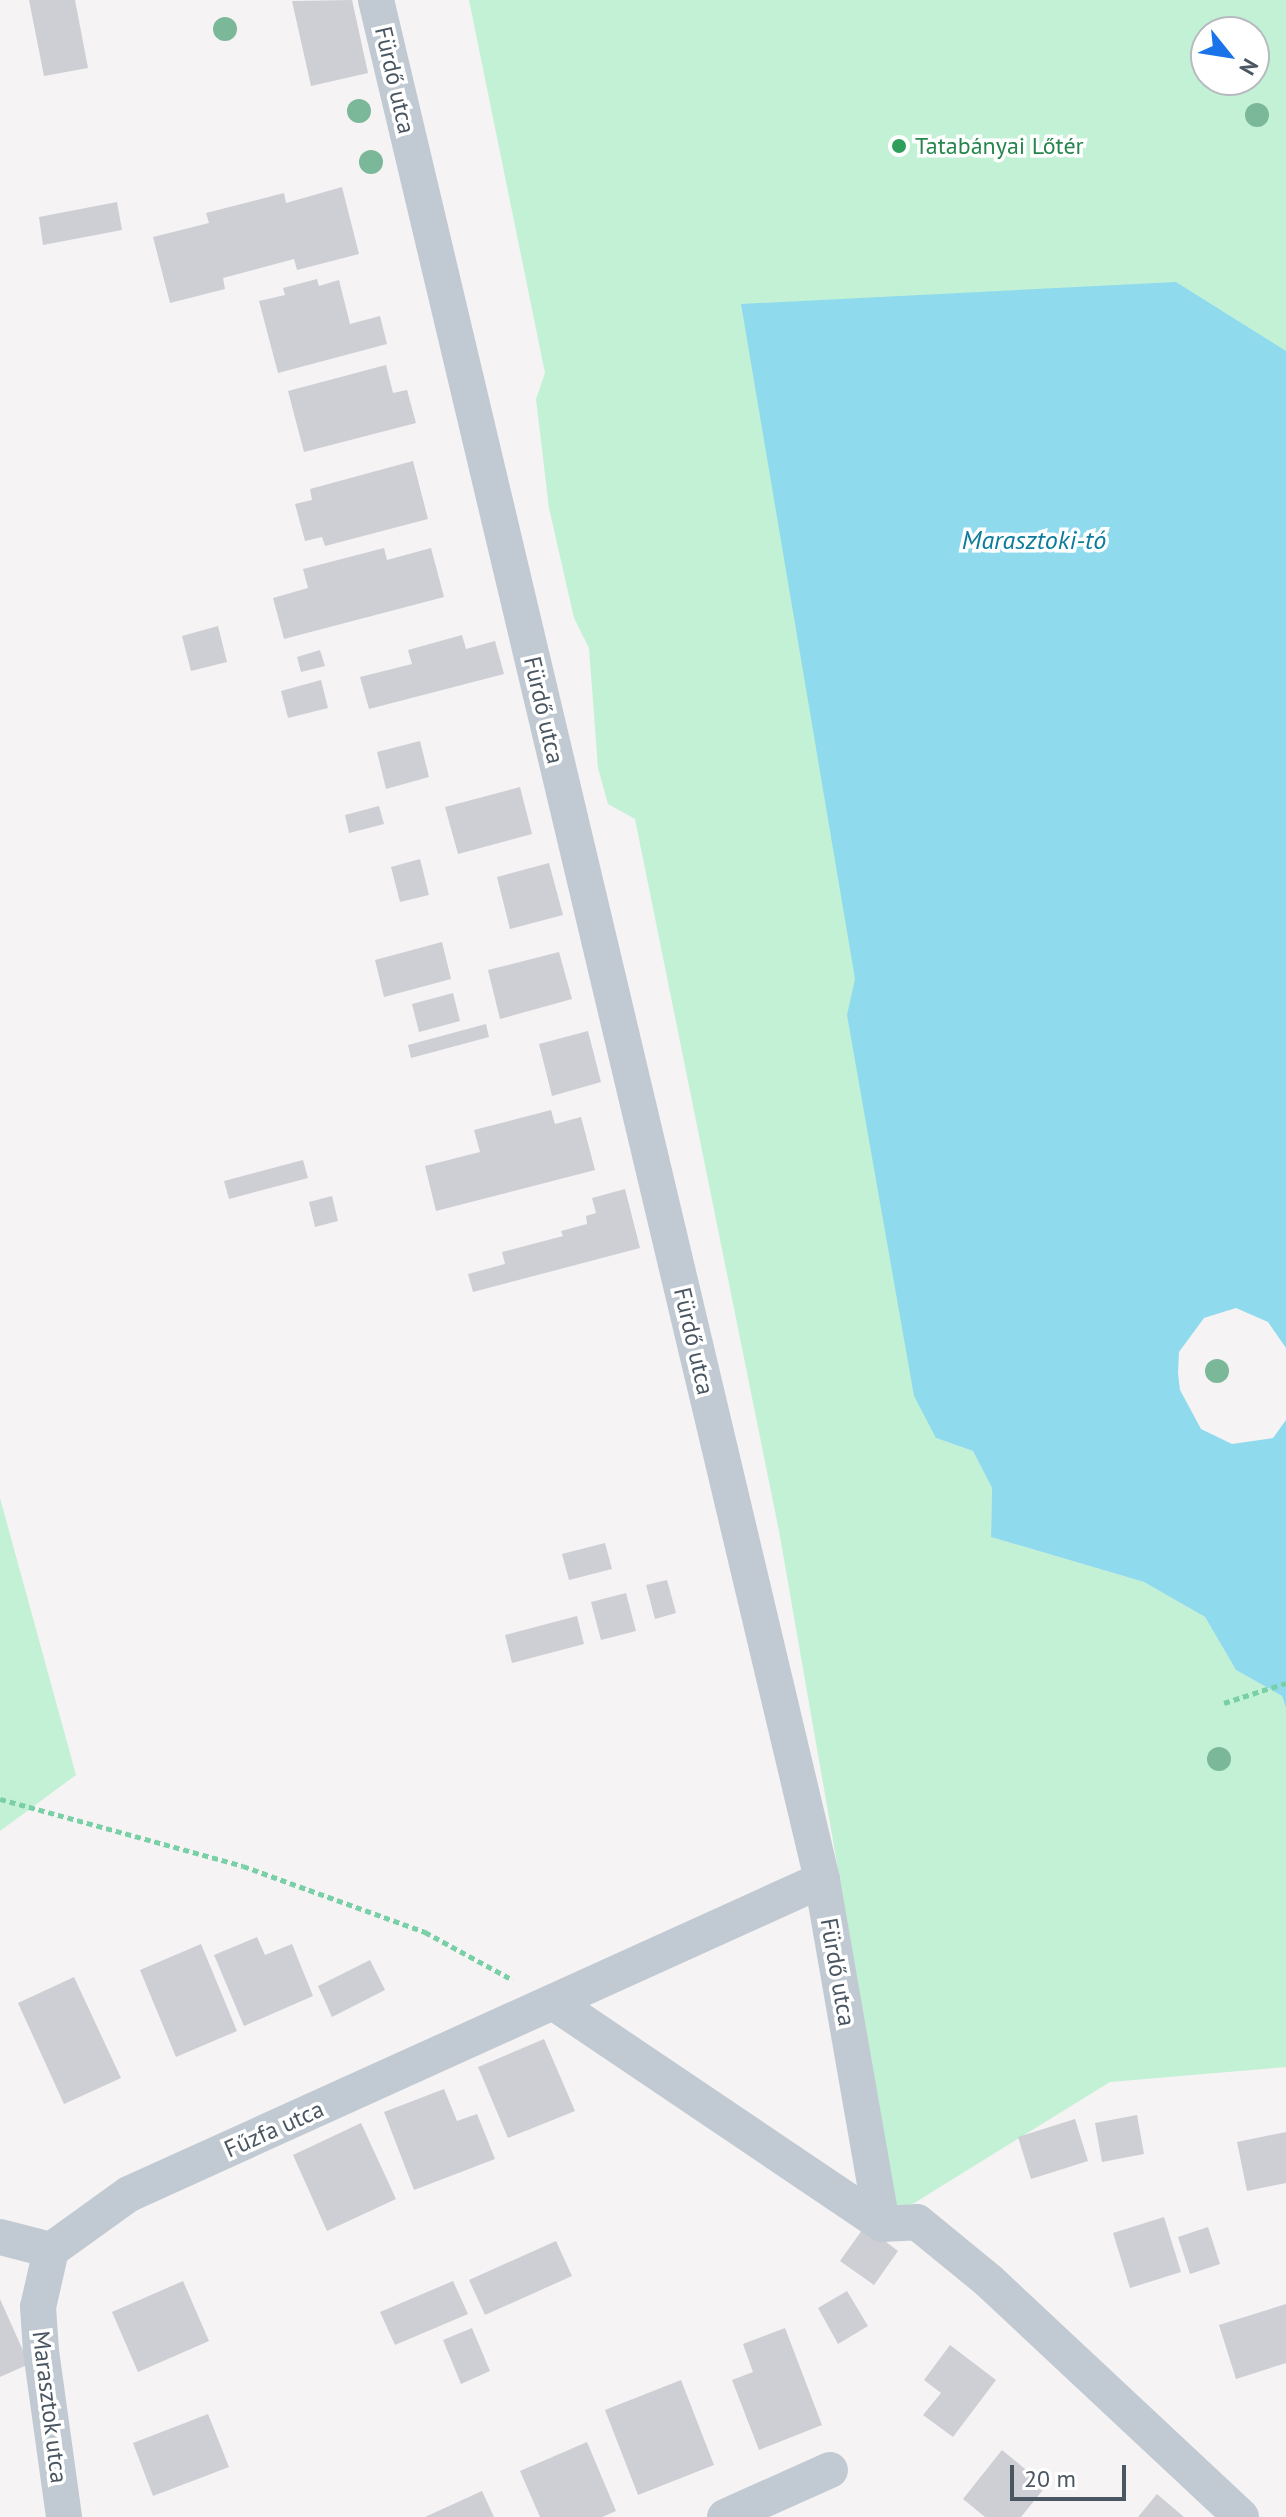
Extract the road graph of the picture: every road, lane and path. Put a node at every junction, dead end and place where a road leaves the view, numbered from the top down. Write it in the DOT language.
graph roads {
  1 [pos="376,0"];
  2 [pos="1286,1683"];
  3 [pos="1224,1703"];
  4 [pos="0,1799"];
  5 [pos="822,1880"];
  6 [pos="556,2004"];
  7 [pos="882,2224"];
  8 [pos="0,2237"];
  9 [pos="51,2250"];
  10 [pos="830,2470"];
  11 [pos="62,2517"];
  12 [pos="725,2517"];
  13 [pos="1241,2517"];
  1 -- 5 [label="street, Fürdő utca"];
  2 -- 3 [label="path"];
  4 -- 6 [label="path"];
  5 -- 6 [label="street, Fűzfa utca"];
  5 -- 7 [label="street, Fürdő utca"];
  6 -- 7 [label="street"];
  6 -- 9 [label="street, Fűzfa utca"];
  7 -- 13 [label="street"];
  8 -- 9 [label="street"];
  9 -- 11 [label="street, Marasztok utca"];
  10 -- 12 [label="street"];
}
